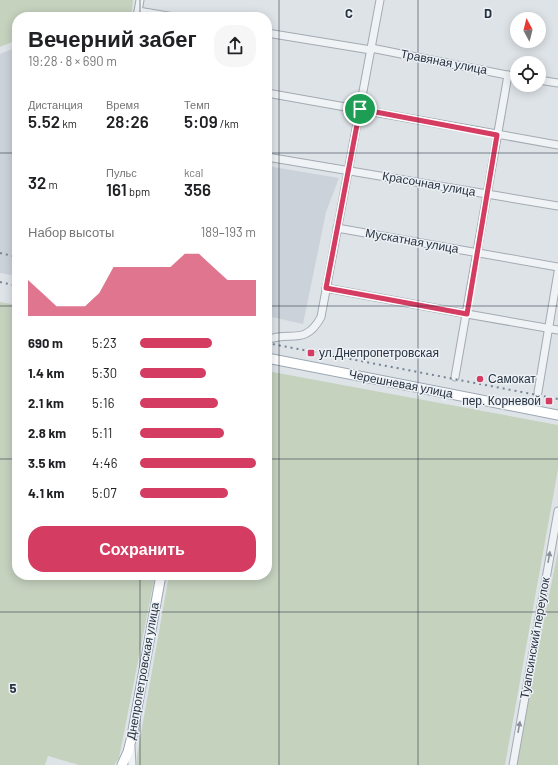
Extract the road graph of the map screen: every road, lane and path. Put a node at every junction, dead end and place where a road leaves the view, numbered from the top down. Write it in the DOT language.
graph roads {
  1 [pos="140,0"];
  2 [pos="380,0"];
  3 [pos="137,12"];
  4 [pos="272,34"];
  5 [pos="371,49"];
  6 [pos="508,75"];
  7 [pos="546,81"];
  8 [pos="558,83"];
  9 [pos="272,94"];
  10 [pos="360,109"];
  11 [pos="497,135"];
  12 [pos="558,145"];
  13 [pos="272,158"];
  14 [pos="348,170"];
  15 [pos="487,194"];
  16 [pos="558,206"];
  17 [pos="338,228"];
  18 [pos="477,253"];
  19 [pos="558,268"];
  20 [pos="558,272"];
  21 [pos="326,288"];
  22 [pos="467,314"];
  23 [pos="548,328"];
  24 [pos="558,330"];
  25 [pos="272,338"];
  26 [pos="272,359"];
  27 [pos="455,377"];
  28 [pos="538,392"];
  29 [pos="558,415"];
  30 [pos="558,510"];
  31 [pos="160,580"];
  32 [pos="132,736"];
  33 [pos="122,765"];
  34 [pos="132,765"];
  35 [pos="513,765"];
  1 -- 3 [label="street"];
  2 -- 5 [label="street"];
  4 -- 5 [label="street, Травяная улица"];
  5 -- 6 [label="street, Травяная улица"];
  5 -- 10 [label="street"];
  6 -- 11 [label="street"];
  7 -- 8 [label="street"];
  9 -- 10 [label="street"];
  10 -- 11 [label="street"];
  10 -- 14 [label="street"];
  11 -- 12 [label="street"];
  11 -- 15 [label="street"];
  13 -- 14 [label="street, Красочная улица"];
  14 -- 15 [label="street, Красочная улица"];
  14 -- 17 [label="street"];
  15 -- 16 [label="street, Красочная улица"];
  15 -- 18 [label="street"];
  17 -- 18 [label="street, Мускатная улица"];
  17 -- 21 [label="street"];
  18 -- 19 [label="street, Мускатная улица"];
  18 -- 22 [label="street"];
  20 -- 23 [label="street"];
  21 -- 22 [label="street"];
  21 -- 25 [label="street"];
  22 -- 23 [label="street"];
  22 -- 27 [label="street"];
  23 -- 24 [label="street"];
  23 -- 28 [label="street"];
  26 -- 29 [label="main road, Черешневая улица"];
  35 -- 30 [label="street, Туапсинский переулок, one-way"];
  31 -- 32 [label="main road, Днепропетровская улица"];
  32 -- 33 [label="main road, Днепропетровская улица"];
  32 -- 34 [label="street"];
}
